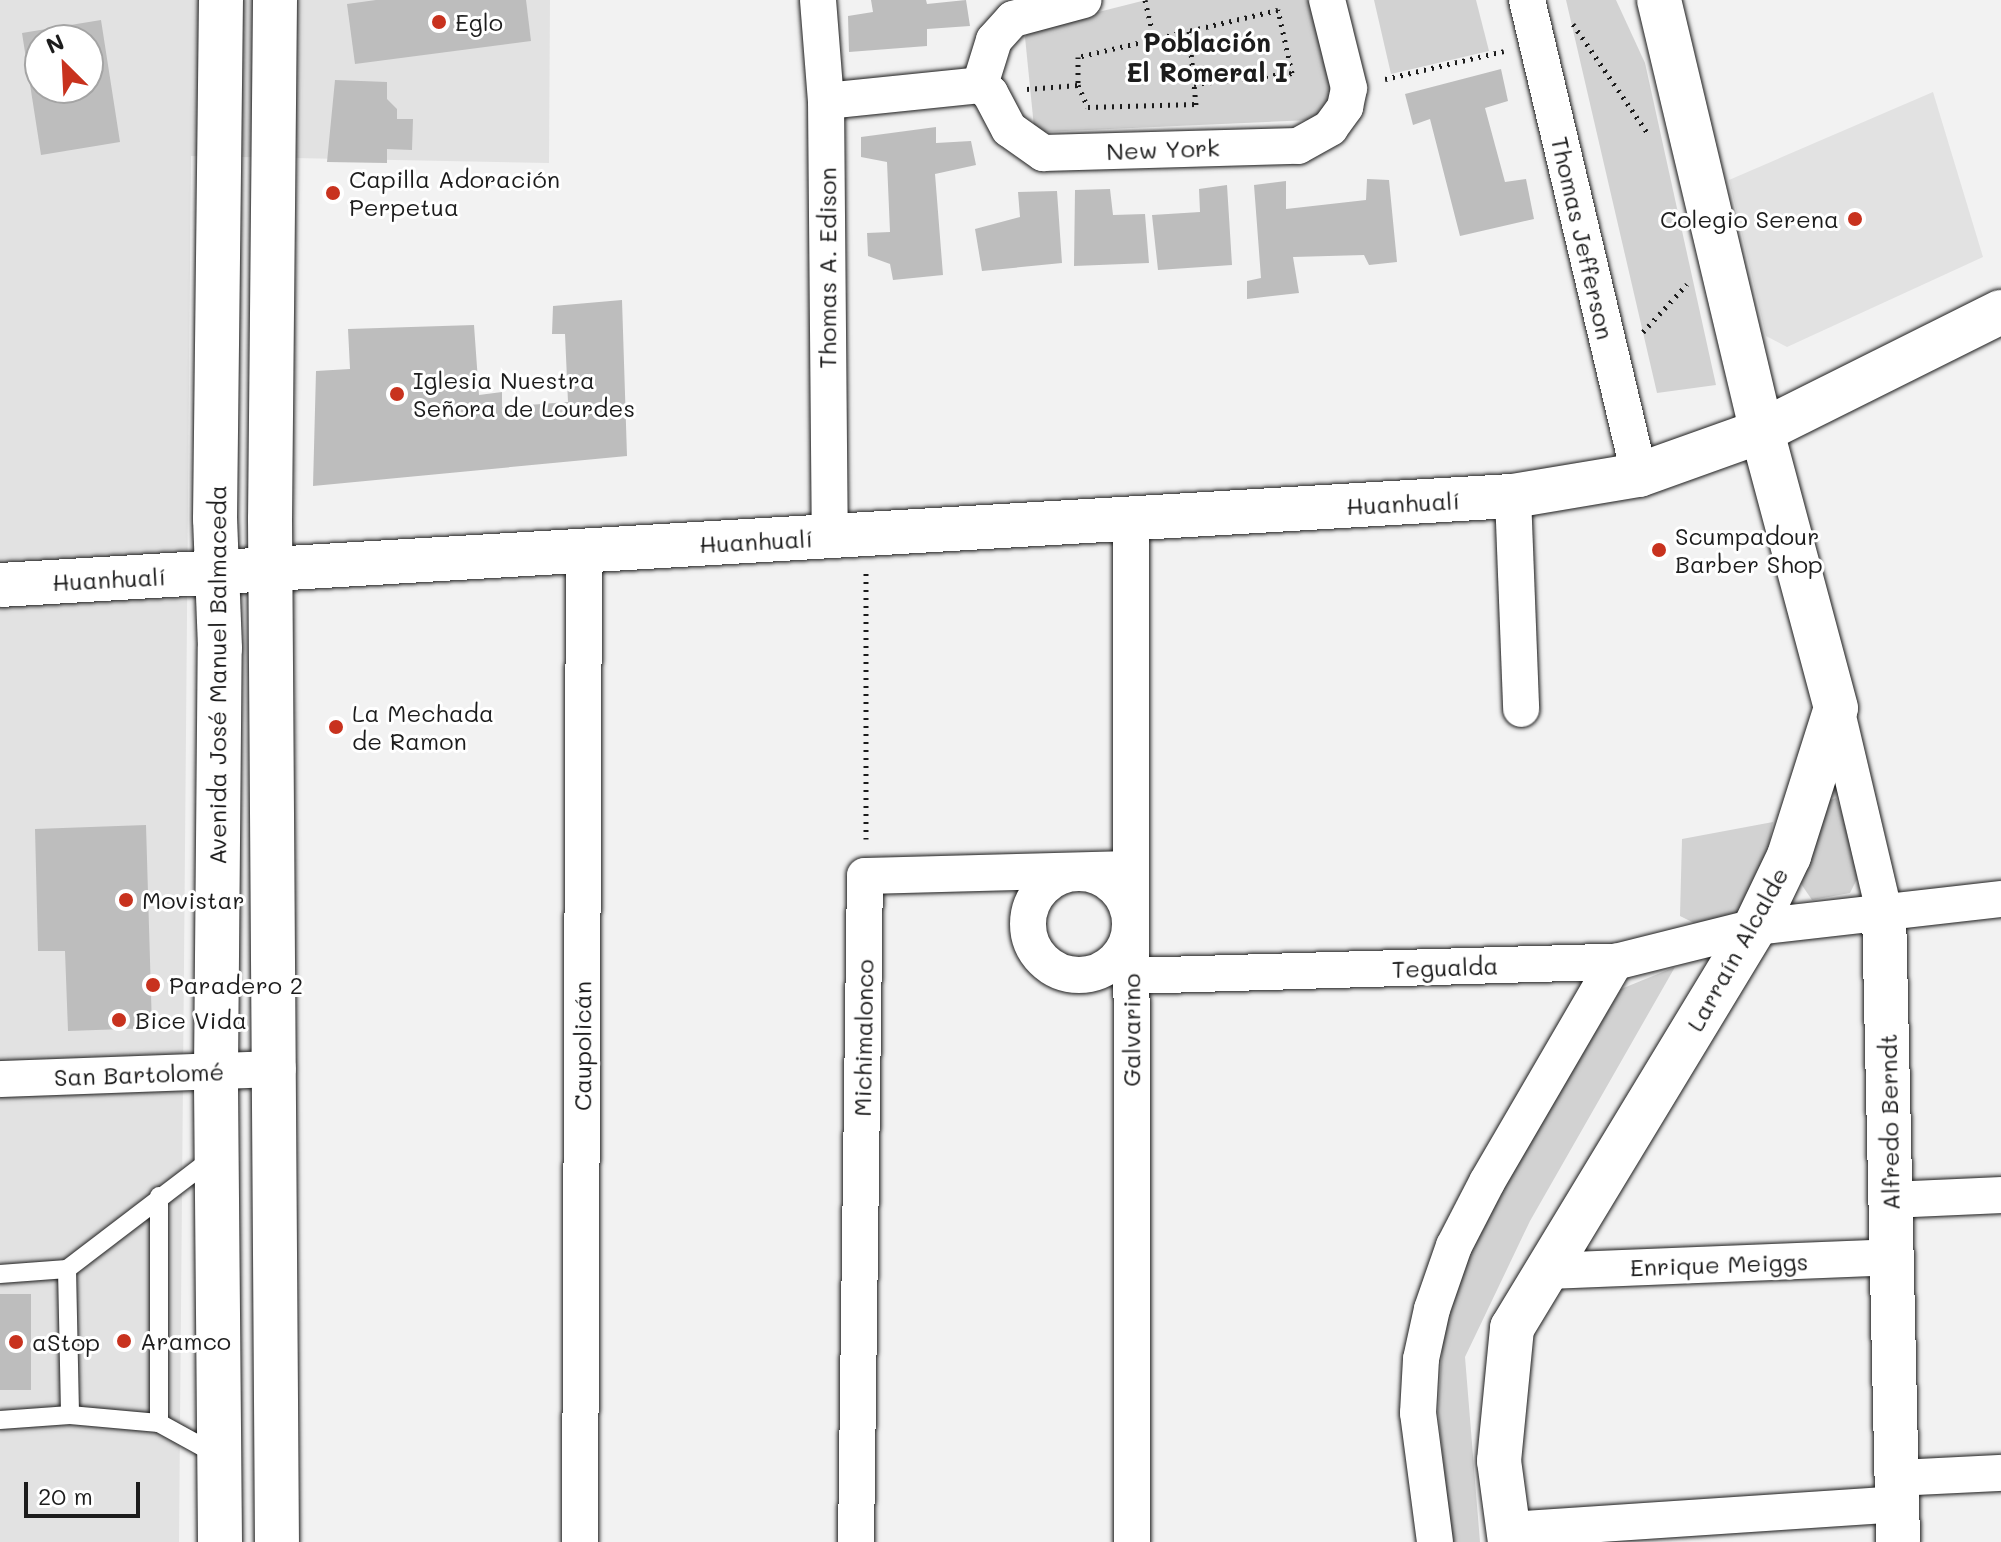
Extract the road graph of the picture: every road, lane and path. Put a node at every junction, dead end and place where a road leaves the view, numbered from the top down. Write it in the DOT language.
graph roads {
  1 [pos="221,0"];
  2 [pos="275,0"];
  3 [pos="818,0"];
  4 [pos="1084,0"];
  5 [pos="1145,0"];
  6 [pos="1327,0"];
  7 [pos="1527,0"];
  8 [pos="1659,0"];
  9 [pos="1567,16"];
  10 [pos="1189,31"];
  11 [pos="1154,39"];
  12 [pos="1537,44"];
  13 [pos="1194,84"];
  14 [pos="980,85"];
  15 [pos="1349,88"];
  16 [pos="826,101"];
  17 [pos="1196,104"];
  18 [pos="1653,142"];
  19 [pos="1199,148"];
  20 [pos="1724,274"];
  21 [pos="2001,312"];
  22 [pos="1608,345"];
  23 [pos="1762,431"];
  24 [pos="1639,475"];
  25 [pos="1513,496"];
  26 [pos="1131,518"];
  27 [pos="848,535"];
  28 [pos="584,551"];
  29 [pos="215,572"];
  30 [pos="270,572"];
  31 [pos="0,585"];
  32 [pos="1836,708"];
  33 [pos="1521,709"];
  34 [pos="1131,869"];
  35 [pos="1079,870"];
  36 [pos="865,876"];
  37 [pos="2001,899"];
  38 [pos="1884,911"];
  39 [pos="1755,927"];
  40 [pos="1131,936"];
  41 [pos="1615,962"];
  42 [pos="1131,976"];
  43 [pos="278,1069"];
  44 [pos="216,1071"];
  45 [pos="0,1079"];
  46 [pos="217,1154"];
  47 [pos="2001,1195"];
  48 [pos="159,1196"];
  49 [pos="1891,1200"];
  50 [pos="1892,1257"];
  51 [pos="67,1269"];
  52 [pos="1547,1271"];
  53 [pos="0,1274"];
  54 [pos="70,1415"];
  55 [pos="0,1420"];
  56 [pos="159,1423"];
  57 [pos="220,1456"];
  58 [pos="2001,1473"];
  59 [pos="1898,1508"];
  60 [pos="1510,1536"];
  61 [pos="220,1542"];
  62 [pos="277,1542"];
  63 [pos="580,1542"];
  64 [pos="856,1542"];
  65 [pos="1132,1542"];
  66 [pos="1435,1542"];
  1 -- 29 [label="main road, Avenida José Manuel Balmaceda"];
  2 -- 30 [label="main road"];
  3 -- 16 [label="street, Thomas A. Edison"];
  4 -- 14 [label="street"];
  5 -- 11 [label="path"];
  6 -- 15 [label="street"];
  7 -- 12 [label="street, Thomas Jefferson"];
  8 -- 20 [label="main road"];
  9 -- 18 [label="path"];
  10 -- 11 [label="path"];
  10 -- 13 [label="path"];
  10 -- 13 [label="path"];
  11 -- 17 [label="path"];
  12 -- 15 [label="path"];
  12 -- 22 [label="street, Thomas Jefferson"];
  13 -- 17 [label="path"];
  14 -- 16 [label="street"];
  14 -- 19 [label="street, New York"];
  15 -- 19 [label="street, New York"];
  16 -- 27 [label="street, Thomas A. Edison"];
  17 -- 19 [label="path"];
  20 -- 22 [label="path"];
  20 -- 23 [label="main road"];
  21 -- 23 [label="main road, Huanhualí"];
  22 -- 24 [label="street, Thomas Jefferson"];
  23 -- 24 [label="main road, Huanhualí"];
  23 -- 32 [label="main road"];
  24 -- 25 [label="main road, Huanhualí"];
  25 -- 26 [label="main road, Huanhualí"];
  25 -- 33 [label="street"];
  26 -- 27 [label="main road, Huanhualí"];
  26 -- 34 [label="street, Galvarino"];
  27 -- 28 [label="main road, Huanhualí"];
  27 -- 36 [label="path"];
  28 -- 30 [label="main road, Huanhualí"];
  28 -- 63 [label="street, Caupolicán"];
  29 -- 30 [label="main road, Huanhualí"];
  29 -- 31 [label="main road, Huanhualí"];
  29 -- 44 [label="main road, Avenida José Manuel Balmaceda"];
  30 -- 43 [label="main road"];
  32 -- 38 [label="street, Alfredo Berndt"];
  32 -- 39 [label="main road, Larraín Alcalde"];
  34 -- 35 [label="street"];
  34 -- 40 [label="street, Galvarino"];
  35 -- 36 [label="street"];
  35 -- 40 [label="street"];
  35 -- 40 [label="street"];
  36 -- 64 [label="street, Michimalonco"];
  37 -- 38 [label="street, Tegualda"];
  38 -- 39 [label="street, Tegualda"];
  38 -- 49 [label="main road, Alfredo Berndt"];
  39 -- 41 [label="street, Tegualda"];
  39 -- 52 [label="main road, Larraín Alcalde"];
  40 -- 42 [label="street, Galvarino"];
  41 -- 42 [label="street, Tegualda"];
  41 -- 66 [label="street"];
  42 -- 65 [label="street, Galvarino"];
  43 -- 44 [label="street, San Bartolomé"];
  43 -- 62 [label="main road"];
  44 -- 45 [label="street, San Bartolomé"];
  44 -- 46 [label="main road, Avenida José Manuel Balmaceda"];
  46 -- 48 [label="lane"];
  46 -- 57 [label="main road, Avenida José Manuel Balmaceda"];
  47 -- 49 [label="street"];
  48 -- 51 [label="lane"];
  48 -- 56 [label="lane"];
  49 -- 50 [label="main road, Alfredo Berndt"];
  50 -- 52 [label="street, Enrique Meiggs"];
  50 -- 59 [label="main road, Alfredo Berndt"];
  51 -- 53 [label="lane"];
  51 -- 54 [label="lane"];
  52 -- 60 [label="main road, Larraín Alcalde"];
  54 -- 55 [label="lane"];
  54 -- 56 [label="lane"];
  56 -- 57 [label="lane"];
  57 -- 61 [label="main road, Avenida José Manuel Balmaceda"];
  58 -- 59 [label="street"];
  59 -- 60 [label="street"];
}
